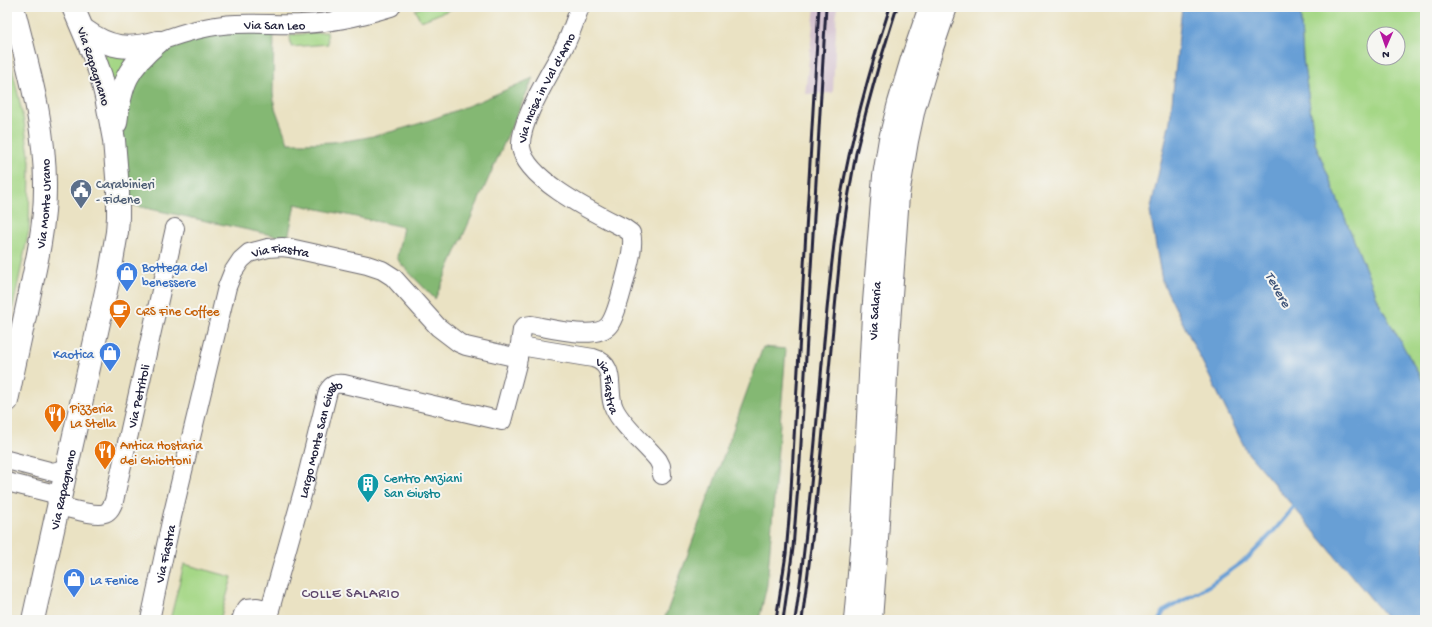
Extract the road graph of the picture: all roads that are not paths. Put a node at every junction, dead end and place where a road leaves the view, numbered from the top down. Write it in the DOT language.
graph roads {
  1 [pos="13,7"];
  2 [pos="74,7"];
  3 [pos="391,7"];
  4 [pos="580,7"];
  5 [pos="930,7"];
  6 [pos="946,7"];
  7 [pos="84,30"];
  8 [pos="158,42"];
  9 [pos="114,140"];
  10 [pos="175,228"];
  11 [pos="519,352"];
  12 [pos="7,401"];
  13 [pos="502,421"];
  14 [pos="7,460"];
  15 [pos="67,465"];
  16 [pos="662,476"];
  17 [pos="7,482"];
  18 [pos="58,506"];
  19 [pos="269,615"];
  20 [pos="33,620"];
  21 [pos="150,620"];
  22 [pos="241,620"];
  23 [pos="855,620"];
  24 [pos="871,620"];
  1 -- 12 [label="main road, Via Monte Urano"];
  2 -- 7 [label="main road, Via Rapagnano"];
  3 -- 8 [label="street, Via San Leo"];
  4 -- 11 [label="street, Via Incisa in Val d'Arno"];
  5 -- 23 [label="main road, Via Salaria"];
  6 -- 24 [label="main road, Via Salaria"];
  7 -- 8 [label="main road"];
  7 -- 9 [label="main road, Via Rapagnano"];
  8 -- 9 [label="main road"];
  9 -- 15 [label="main road, Via Rapagnano"];
  10 -- 18 [label="street, Via Petritoli"];
  11 -- 13 [label="street, Via Incisa in Val d'Arno"];
  11 -- 16 [label="street, Via Fiastra"];
  11 -- 21 [label="street, Via Fiastra"];
  13 -- 19 [label="street, Largo Monte San Giusto"];
  14 -- 15 [label="street"];
  15 -- 18 [label="main road, Via Rapagnano"];
  17 -- 18 [label="street"];
  18 -- 20 [label="main road, Via Rapagnano"];
  19 -- 22 [label="street, Largo Monte San Giusto"];
}
